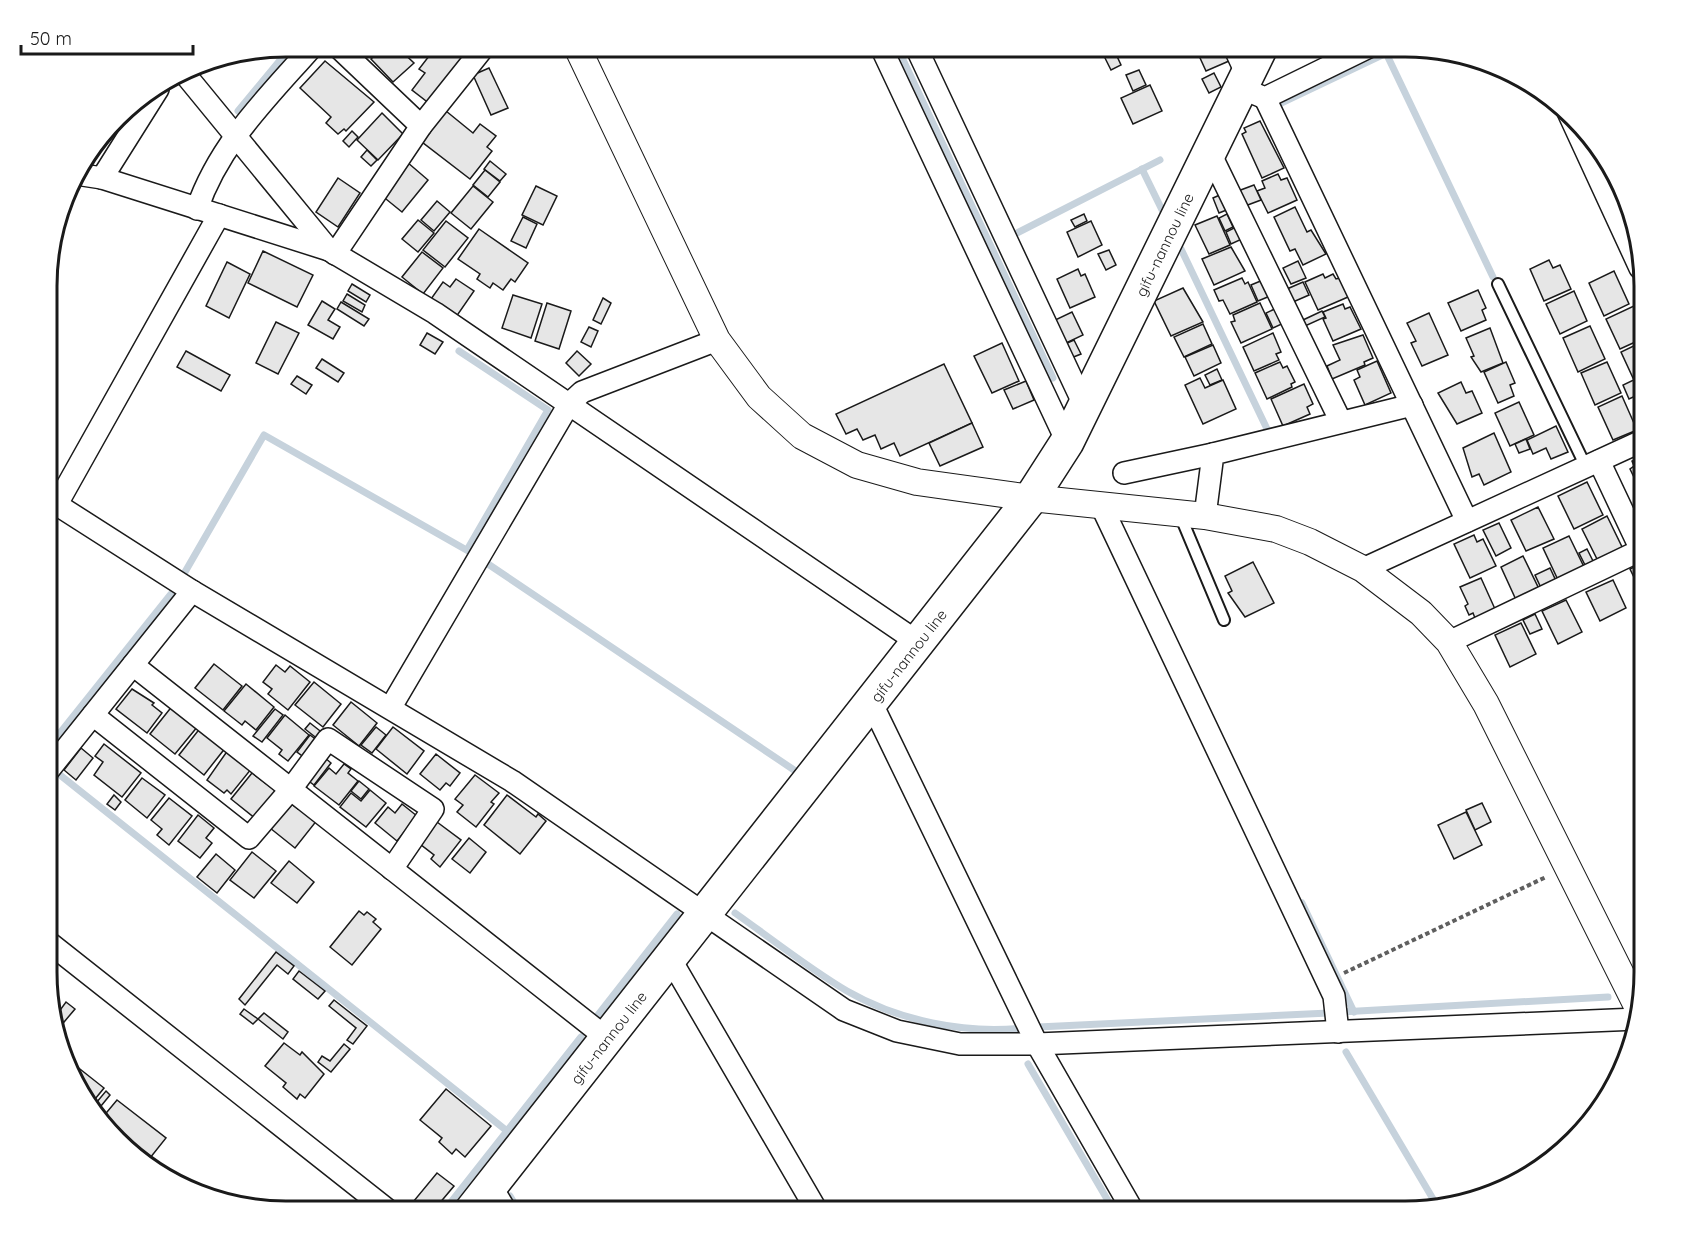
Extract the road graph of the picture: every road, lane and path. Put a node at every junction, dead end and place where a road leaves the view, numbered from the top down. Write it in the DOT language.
graph roads {
  1 [pos="302,57"];
  2 [pos="349,57"];
  3 [pos="476,57"];
  4 [pos="582,57"];
  5 [pos="886,57"];
  6 [pos="921,57"];
  7 [pos="1320,57"];
  8 [pos="1250,71"];
  9 [pos="189,79"];
  10 [pos="150,102"];
  11 [pos="421,126"];
  12 [pos="235,135"];
  13 [pos="1581,139"];
  14 [pos="1210,153"];
  15 [pos="85,176"];
  16 [pos="102,178"];
  17 [pos="197,209"];
  18 [pos="219,215"];
  19 [pos="1631,248"];
  20 [pos="332,252"];
  21 [pos="1497,284"];
  22 [pos="717,340"];
  23 [pos="569,404"];
  24 [pos="1412,405"];
  25 [pos="1085,407"];
  26 [pos="1341,422"];
  27 [pos="1067,442"];
  28 [pos="1634,445"];
  29 [pos="1213,454"];
  30 [pos="1592,464"];
  31 [pos="1124,473"];
  32 [pos="57,492"];
  33 [pos="1031,498"];
  34 [pos="57,504"];
  35 [pos="1101,506"];
  36 [pos="1179,513"];
  37 [pos="1205,516"];
  38 [pos="1467,521"];
  39 [pos="1634,538"];
  40 [pos="1634,553"];
  41 [pos="1363,569"];
  42 [pos="192,591"];
  43 [pos="1224,620"];
  44 [pos="1449,642"];
  45 [pos="919,643"];
  46 [pos="133,665"];
  47 [pos="872,704"];
  48 [pos="391,707"];
  49 [pos="93,715"];
  50 [pos="57,760"];
  51 [pos="291,789"];
  52 [pos="1568,867"];
  53 [pos="392,869"];
  54 [pos="706,916"];
  55 [pos="57,949"];
  56 [pos="671,960"];
  57 [pos="1345,973"];
  58 [pos="1633,997"];
  59 [pos="1629,1019"];
  60 [pos="1338,1032"];
  61 [pos="608,1039"];
  62 [pos="1037,1044"];
  63 [pos="499,1199"];
  64 [pos="376,1201"];
  65 [pos="811,1201"];
  66 [pos="1127,1201"];
  1 -- 12 [label="street"];
  2 -- 11 [label="street"];
  3 -- 11 [label="street"];
  4 -- 22 [label="street"];
  5 -- 27 [label="street"];
  6 -- 25 [label="street"];
  7 -- 8 [label="street"];
  8 -- 14 [label="main road, gifu-nannou line"];
  8 -- 24 [label="street"];
  9 -- 12 [label="street"];
  10 -- 16 [label="street"];
  11 -- 20 [label="street"];
  12 -- 17 [label="street"];
  12 -- 20 [label="street"];
  13 -- 19 [label="street"];
  14 -- 25 [label="main road, gifu-nannou line"];
  14 -- 26 [label="street"];
  15 -- 16 [label="street"];
  16 -- 17 [label="street"];
  17 -- 18 [label="street"];
  18 -- 20 [label="street"];
  18 -- 32 [label="street"];
  20 -- 23 [label="street"];
  21 -- 30 [label="lane"];
  22 -- 23 [label="street"];
  22 -- 33 [label="street"];
  23 -- 45 [label="street"];
  23 -- 48 [label="street"];
  24 -- 26 [label="street"];
  24 -- 38 [label="street"];
  25 -- 27 [label="main road, gifu-nannou line"];
  26 -- 29 [label="street"];
  27 -- 33 [label="main road, gifu-nannou line"];
  28 -- 30 [label="street"];
  29 -- 31 [label="street"];
  29 -- 37 [label="street"];
  30 -- 38 [label="street"];
  30 -- 39 [label="street"];
  33 -- 35 [label="street"];
  33 -- 45 [label="main road, gifu-nannou line"];
  34 -- 42 [label="street"];
  35 -- 36 [label="street"];
  35 -- 60 [label="street"];
  36 -- 37 [label="street"];
  36 -- 43 [label="lane"];
  37 -- 41 [label="street"];
  38 -- 41 [label="street"];
  40 -- 44 [label="street"];
  41 -- 44 [label="street"];
  42 -- 46 [label="street"];
  42 -- 48 [label="street"];
  44 -- 52 [label="street"];
  45 -- 47 [label="main road, gifu-nannou line"];
  46 -- 49 [label="street"];
  46 -- 51 [label="street"];
  47 -- 54 [label="main road, gifu-nannou line"];
  47 -- 62 [label="street"];
  48 -- 54 [label="street"];
  49 -- 50 [label="street"];
  49 -- 51 [label="street"];
  51 -- 53 [label="street"];
  51 -- 53 [label="street"];
  52 -- 57 [label="path"];
  52 -- 58 [label="street"];
  53 -- 61 [label="street"];
  54 -- 56 [label="main road, gifu-nannou line"];
  54 -- 62 [label="street"];
  55 -- 64 [label="street"];
  56 -- 61 [label="main road, gifu-nannou line"];
  56 -- 65 [label="street"];
  59 -- 60 [label="street"];
  60 -- 62 [label="street"];
  61 -- 63 [label="main road, gifu-nannou line"];
  62 -- 66 [label="street"];
}
